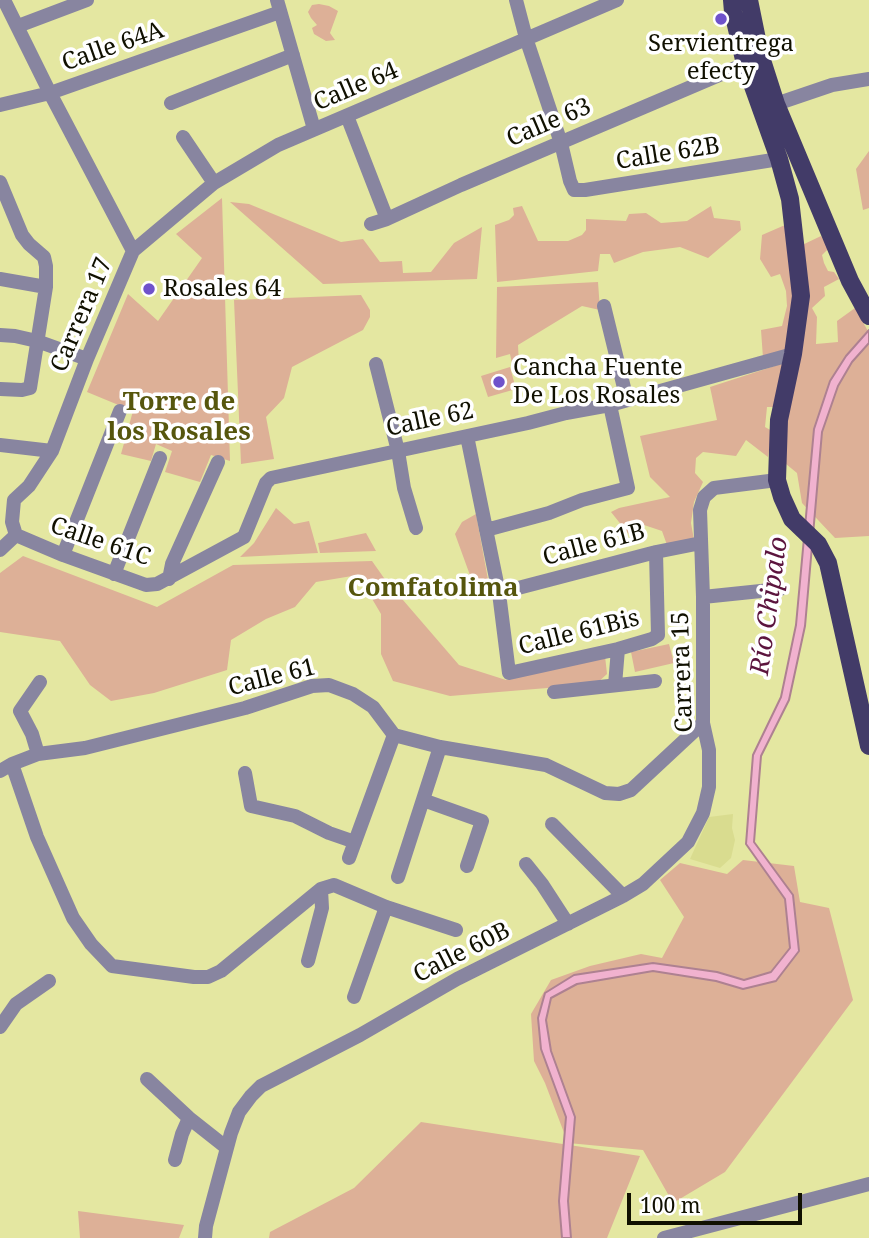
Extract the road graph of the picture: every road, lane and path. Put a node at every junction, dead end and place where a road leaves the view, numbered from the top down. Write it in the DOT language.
graph roads {
  1 [pos="4,0"];
  2 [pos="87,0"];
  3 [pos="516,0"];
  4 [pos="617,0"];
  5 [pos="732,0"];
  6 [pos="749,0"];
  7 [pos="278,6"];
  8 [pos="18,26"];
  9 [pos="526,38"];
  10 [pos="293,55"];
  11 [pos="745,64"];
  12 [pos="869,79"];
  13 [pos="50,93"];
  14 [pos="171,103"];
  15 [pos="776,104"];
  16 [pos="0,105"];
  17 [pos="346,116"];
  18 [pos="314,129"];
  19 [pos="183,137"];
  20 [pos="561,143"];
  21 [pos="779,159"];
  22 [pos="0,182"];
  23 [pos="214,183"];
  24 [pos="387,219"];
  25 [pos="371,224"];
  26 [pos="133,251"];
  27 [pos="0,279"];
  28 [pos="46,287"];
  29 [pos="604,306"];
  30 [pos="869,316"];
  31 [pos="0,335"];
  32 [pos="37,341"];
  33 [pos="793,354"];
  34 [pos="87,359"];
  35 [pos="376,364"];
  36 [pos="0,389"];
  37 [pos="627,400"];
  38 [pos="611,405"];
  39 [pos="120,411"];
  40 [pos="467,436"];
  41 [pos="0,445"];
  42 [pos="52,451"];
  43 [pos="398,451"];
  44 [pos="160,458"];
  45 [pos="218,462"];
  46 [pos="779,489"];
  47 [pos="7,502"];
  48 [pos="416,528"];
  49 [pos="486,530"];
  50 [pos="16,535"];
  51 [pos="701,543"];
  52 [pos="0,550"];
  53 [pos="656,552"];
  54 [pos="63,555"];
  55 [pos="114,574"];
  56 [pos="169,579"];
  57 [pos="780,589"];
  58 [pos="499,593"];
  59 [pos="703,597"];
  60 [pos="618,649"];
  61 [pos="655,681"];
  62 [pos="40,682"];
  63 [pos="615,685"];
  64 [pos="554,692"];
  65 [pos="703,723"];
  66 [pos="394,735"];
  67 [pos="869,746"];
  68 [pos="440,747"];
  69 [pos="38,754"];
  70 [pos="6,767"];
  71 [pos="245,772"];
  72 [pos="423,800"];
  73 [pos="552,824"];
  74 [pos="355,842"];
  75 [pos="688,842"];
  76 [pos="349,858"];
  77 [pos="526,864"];
  78 [pos="467,866"];
  79 [pos="398,877"];
  80 [pos="327,887"];
  81 [pos="623,896"];
  82 [pos="386,907"];
  83 [pos="568,924"];
  84 [pos="456,930"];
  85 [pos="308,961"];
  86 [pos="49,981"];
  87 [pos="354,997"];
  88 [pos="0,1027"];
  89 [pos="147,1079"];
  90 [pos="189,1118"];
  91 [pos="227,1148"];
  92 [pos="175,1160"];
  93 [pos="869,1184"];
  94 [pos="205,1238"];
  95 [pos="664,1238"];
  1 -- 8 [label="street, Carrera 17"];
  2 -- 8 [label="street"];
  3 -- 9 [label="street"];
  4 -- 9 [label="street, Calle 64"];
  5 -- 11 [label="main road"];
  6 -- 15 [label="main road"];
  7 -- 10 [label="street"];
  7 -- 13 [label="street, Calle 64A"];
  8 -- 13 [label="street, Carrera 17"];
  9 -- 17 [label="street, Calle 64"];
  9 -- 20 [label="street"];
  10 -- 14 [label="street"];
  10 -- 18 [label="street"];
  11 -- 20 [label="street, Calle 63"];
  11 -- 21 [label="main road"];
  12 -- 15 [label="street"];
  13 -- 16 [label="street, Calle 64A"];
  13 -- 26 [label="street, Carrera 17"];
  15 -- 30 [label="main road"];
  17 -- 18 [label="street, Calle 64"];
  17 -- 24 [label="street"];
  18 -- 23 [label="street, Calle 64"];
  19 -- 23 [label="street"];
  20 -- 21 [label="street, Calle 62B"];
  20 -- 24 [label="street, Calle 63"];
  21 -- 33 [label="main road"];
  22 -- 28 [label="street"];
  23 -- 26 [label="street, Calle 64"];
  24 -- 25 [label="street, Calle 63"];
  26 -- 34 [label="street, Carrera 17"];
  27 -- 28 [label="street"];
  28 -- 32 [label="street"];
  29 -- 37 [label="street"];
  31 -- 32 [label="street"];
  32 -- 34 [label="street"];
  32 -- 36 [label="street"];
  33 -- 37 [label="street, Calle 62"];
  33 -- 46 [label="main road"];
  34 -- 42 [label="street, Carrera 17"];
  35 -- 43 [label="street"];
  37 -- 38 [label="street, Calle 62"];
  38 -- 40 [label="street, Calle 62"];
  38 -- 49 [label="street"];
  39 -- 54 [label="street"];
  40 -- 43 [label="street, Calle 62"];
  40 -- 49 [label="street"];
  41 -- 42 [label="street"];
  42 -- 47 [label="street, Carrera 17"];
  43 -- 48 [label="street"];
  43 -- 56 [label="street, Calle 62"];
  44 -- 55 [label="street"];
  45 -- 56 [label="street"];
  46 -- 51 [label="street, Carrera 15"];
  46 -- 67 [label="main road"];
  47 -- 50 [label="street, Carrera 17"];
  49 -- 58 [label="street"];
  50 -- 52 [label="street"];
  50 -- 54 [label="street, Calle 61C"];
  51 -- 53 [label="street, Calle 61B"];
  51 -- 59 [label="street, Carrera 15"];
  53 -- 58 [label="street, Calle 61B"];
  53 -- 60 [label="street, Calle 61Bis"];
  54 -- 55 [label="street, Calle 61C"];
  55 -- 56 [label="street, Calle 61C"];
  57 -- 59 [label="street"];
  58 -- 60 [label="street, Calle 61Bis"];
  59 -- 65 [label="street, Carrera 15"];
  60 -- 63 [label="street"];
  61 -- 63 [label="street"];
  62 -- 69 [label="street"];
  63 -- 64 [label="street"];
  65 -- 68 [label="street"];
  65 -- 75 [label="street, Carrera 15"];
  66 -- 68 [label="street"];
  66 -- 69 [label="street, Calle 61"];
  66 -- 74 [label="street"];
  68 -- 72 [label="street"];
  69 -- 70 [label="street, Calle 61"];
  70 -- 80 [label="street"];
  71 -- 74 [label="street"];
  72 -- 78 [label="street"];
  72 -- 79 [label="street"];
  73 -- 81 [label="street"];
  74 -- 76 [label="street"];
  75 -- 81 [label="street, Calle 60B"];
  77 -- 83 [label="street"];
  80 -- 82 [label="street"];
  80 -- 85 [label="street"];
  81 -- 83 [label="street, Calle 60B"];
  82 -- 84 [label="street"];
  82 -- 87 [label="street"];
  83 -- 91 [label="street, Calle 60B"];
  86 -- 88 [label="street"];
  89 -- 90 [label="street"];
  90 -- 91 [label="street"];
  90 -- 92 [label="street"];
  91 -- 94 [label="street"];
  93 -- 95 [label="street"];
}
